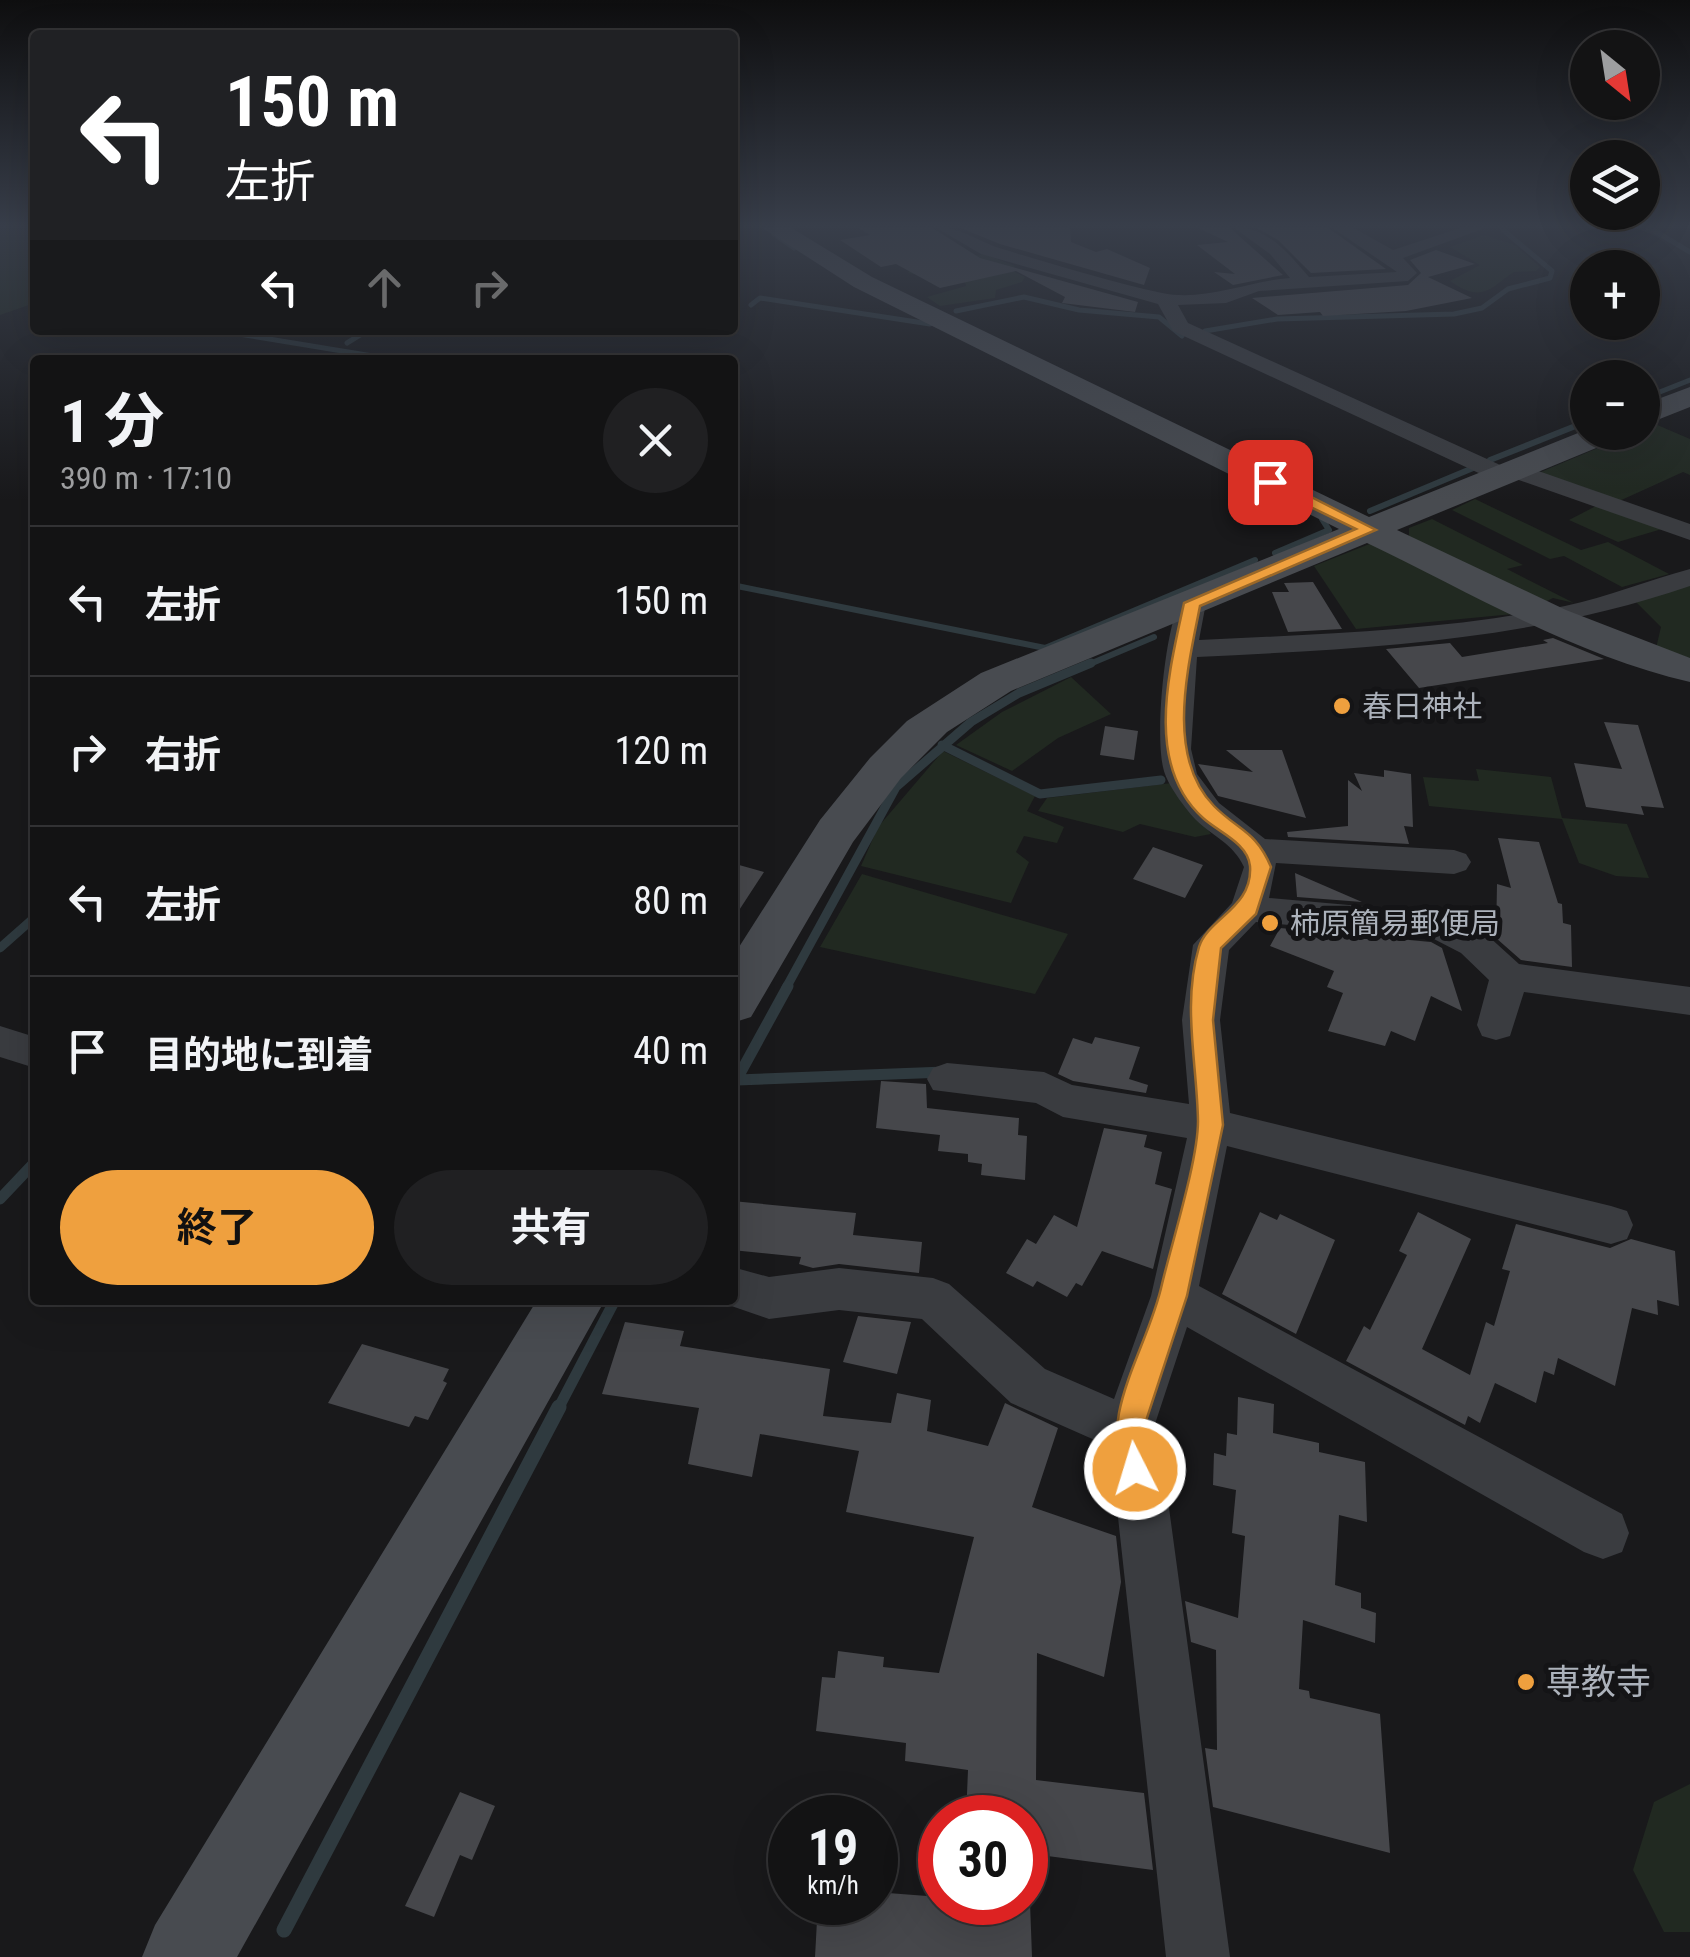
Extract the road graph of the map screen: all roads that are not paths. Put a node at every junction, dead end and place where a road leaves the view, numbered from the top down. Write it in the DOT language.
graph roads {
  1 [pos="937,318"];
  2 [pos="1176,318"];
  3 [pos="1690,396"];
  4 [pos="1660,409"];
  5 [pos="1570,448"];
  6 [pos="1512,474"];
  7 [pos="1368,530"];
  8 [pos="1690,532"];
  9 [pos="1690,576"];
  10 [pos="1192,603"];
  11 [pos="1552,618"];
  12 [pos="1183,649"];
  13 [pos="1690,670"];
  14 [pos="1255,850"];
  15 [pos="1454,862"];
  16 [pos="1248,909"];
  17 [pos="1509,976"];
  18 [pos="738,993"];
  19 [pos="1690,1002"];
  20 [pos="1496,1025"];
  21 [pos="0,1040"];
  22 [pos="30,1051"];
  23 [pos="946,1078"];
  24 [pos="1210,1125"];
  25 [pos="1611,1225"];
  26 [pos="738,1290"];
  27 [pos="1174,1296"];
  28 [pos="570,1305"];
  29 [pos="1128,1430"];
  30 [pos="1603,1533"];
  31 [pos="188,1957"];
  32 [pos="1198,1957"];
  1 -- 7 [label="street"];
  2 -- 6 [label="street"];
  3 -- 4 [label="street"];
  5 -- 6 [label="street"];
  6 -- 7 [label="street"];
  6 -- 8 [label="street"];
  7 -- 10 [label="street"];
  7 -- 11 [label="street"];
  9 -- 11 [label="street"];
  10 -- 12 [label="street"];
  10 -- 18 [label="street"];
  11 -- 12 [label="street"];
  11 -- 13 [label="street"];
  12 -- 14 [label="street"];
  14 -- 15 [label="street"];
  14 -- 16 [label="street"];
  16 -- 17 [label="street"];
  16 -- 24 [label="street"];
  17 -- 19 [label="street"];
  17 -- 20 [label="street"];
  21 -- 22 [label="street"];
  23 -- 24 [label="street"];
  24 -- 25 [label="street"];
  24 -- 27 [label="street"];
  26 -- 29 [label="street"];
  27 -- 29 [label="street"];
  27 -- 30 [label="street"];
  28 -- 31 [label="street"];
  29 -- 32 [label="street"];
}
